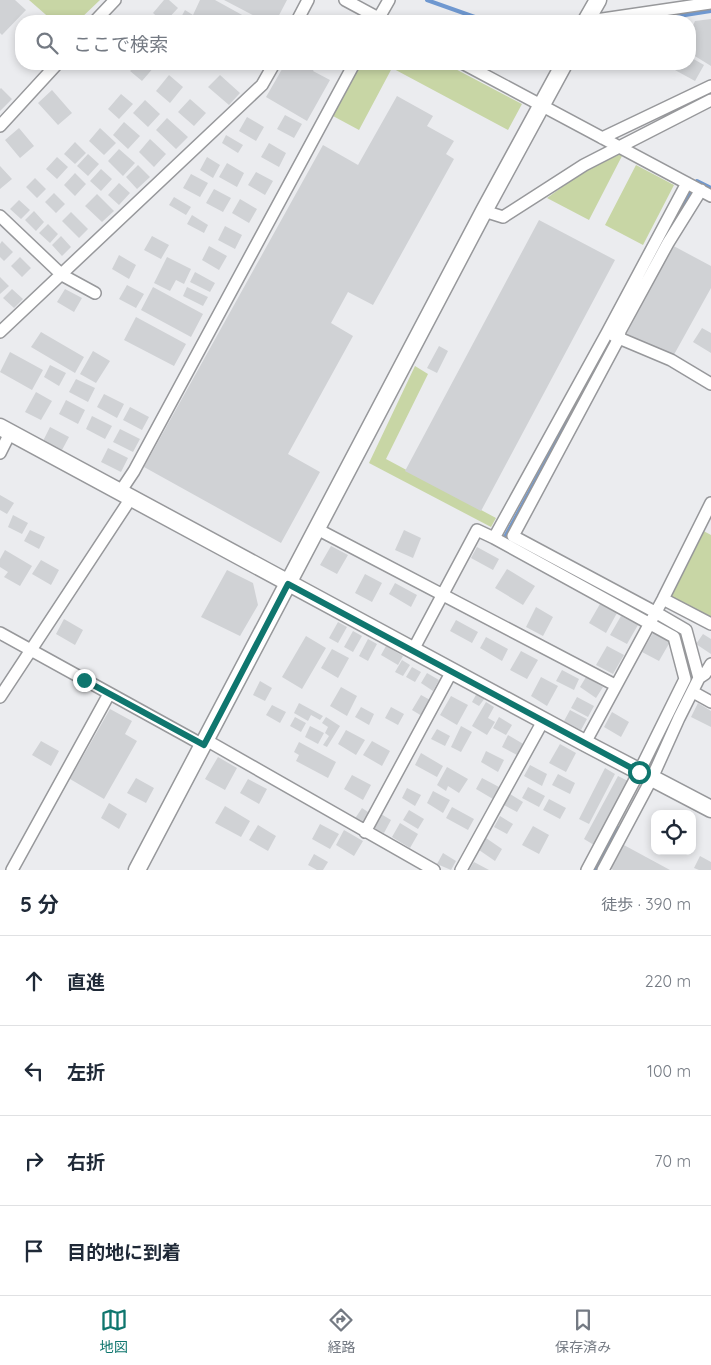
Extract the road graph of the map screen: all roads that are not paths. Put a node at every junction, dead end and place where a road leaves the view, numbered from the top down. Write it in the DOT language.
graph roads {
  1 [pos="115,0"];
  2 [pos="308,0"];
  3 [pos="345,0"];
  4 [pos="389,0"];
  5 [pos="598,0"];
  6 [pos="711,3"];
  7 [pos="101,15"];
  8 [pos="300,15"];
  9 [pos="371,15"];
  10 [pos="382,15"];
  11 [pos="591,15"];
  12 [pos="629,15"];
  13 [pos="51,70"];
  14 [pos="271,70"];
  15 [pos="351,70"];
  16 [pos="475,70"];
  17 [pos="561,70"];
  18 [pos="711,86"];
  19 [pos="711,100"];
  20 [pos="542,105"];
  21 [pos="0,126"];
  22 [pos="602,138"];
  23 [pos="618,147"];
  24 [pos="687,183"];
  25 [pos="706,193"];
  26 [pos="484,211"];
  27 [pos="0,216"];
  28 [pos="62,275"];
  29 [pos="95,293"];
  30 [pos="0,332"];
  31 [pos="607,333"];
  32 [pos="619,338"];
  33 [pos="711,384"];
  34 [pos="5,430"];
  35 [pos="0,452"];
  36 [pos="125,495"];
  37 [pos="711,502"];
  38 [pos="317,529"];
  39 [pos="494,538"];
  40 [pos="288,584"];
  41 [pos="443,595"];
  42 [pos="663,599"];
  43 [pos="655,612"];
  44 [pos="649,623"];
  45 [pos="711,624"];
  46 [pos="0,634"];
  47 [pos="31,650"];
  48 [pos="413,650"];
  49 [pos="711,664"];
  50 [pos="452,671"];
  51 [pos="700,678"];
  52 [pos="615,685"];
  53 [pos="693,692"];
  54 [pos="109,694"];
  55 [pos="0,697"];
  56 [pos="711,702"];
  57 [pos="543,721"];
  58 [pos="205,743"];
  59 [pos="585,743"];
  60 [pos="646,775"];
  61 [pos="711,809"];
  62 [pos="365,832"];
  63 [pos="12,870"];
  64 [pos="137,870"];
  65 [pos="432,870"];
  66 [pos="461,870"];
  67 [pos="587,870"];
  68 [pos="603,870"];
  1 -- 7 [label="street"];
  2 -- 8 [label="street"];
  3 -- 9 [label="street"];
  4 -- 10 [label="street"];
  5 -- 11 [label="street"];
  6 -- 12 [label="street"];
  13 -- 21 [label="street"];
  14 -- 28 [label="street"];
  15 -- 36 [label="street"];
  16 -- 20 [label="street"];
  17 -- 20 [label="street"];
  18 -- 22 [label="street"];
  19 -- 23 [label="street"];
  20 -- 22 [label="street"];
  20 -- 26 [label="street"];
  22 -- 23 [label="street"];
  23 -- 24 [label="street"];
  23 -- 26 [label="street"];
  24 -- 25 [label="street"];
  24 -- 31 [label="street"];
  25 -- 32 [label="street"];
  26 -- 38 [label="street"];
  27 -- 28 [label="street"];
  28 -- 29 [label="street"];
  28 -- 30 [label="street"];
  31 -- 32 [label="street"];
  31 -- 39 [label="street"];
  32 -- 33 [label="street"];
  32 -- 43 [label="street"];
  34 -- 35 [label="street"];
  34 -- 36 [label="street"];
  36 -- 40 [label="street"];
  36 -- 47 [label="street"];
  37 -- 42 [label="street"];
  38 -- 40 [label="street"];
  38 -- 41 [label="street"];
  39 -- 41 [label="street"];
  39 -- 44 [label="street"];
  40 -- 48 [label="street"];
  40 -- 58 [label="street"];
  41 -- 48 [label="street"];
  41 -- 52 [label="street"];
  42 -- 43 [label="street"];
  42 -- 45 [label="street"];
  43 -- 44 [label="street"];
  43 -- 51 [label="street"];
  44 -- 52 [label="street"];
  44 -- 60 [label="street"];
  46 -- 47 [label="street"];
  47 -- 54 [label="street"];
  47 -- 55 [label="street"];
  48 -- 50 [label="street"];
  49 -- 51 [label="street"];
  50 -- 57 [label="street"];
  50 -- 62 [label="street"];
  51 -- 53 [label="street"];
  52 -- 59 [label="street"];
  53 -- 56 [label="street"];
  53 -- 60 [label="street"];
  54 -- 58 [label="street"];
  54 -- 63 [label="street"];
  57 -- 59 [label="street"];
  57 -- 66 [label="street"];
  58 -- 62 [label="street"];
  58 -- 64 [label="street"];
  59 -- 60 [label="street"];
  60 -- 61 [label="street"];
  60 -- 67 [label="street"];
  60 -- 68 [label="street"];
  62 -- 65 [label="street"];
}
